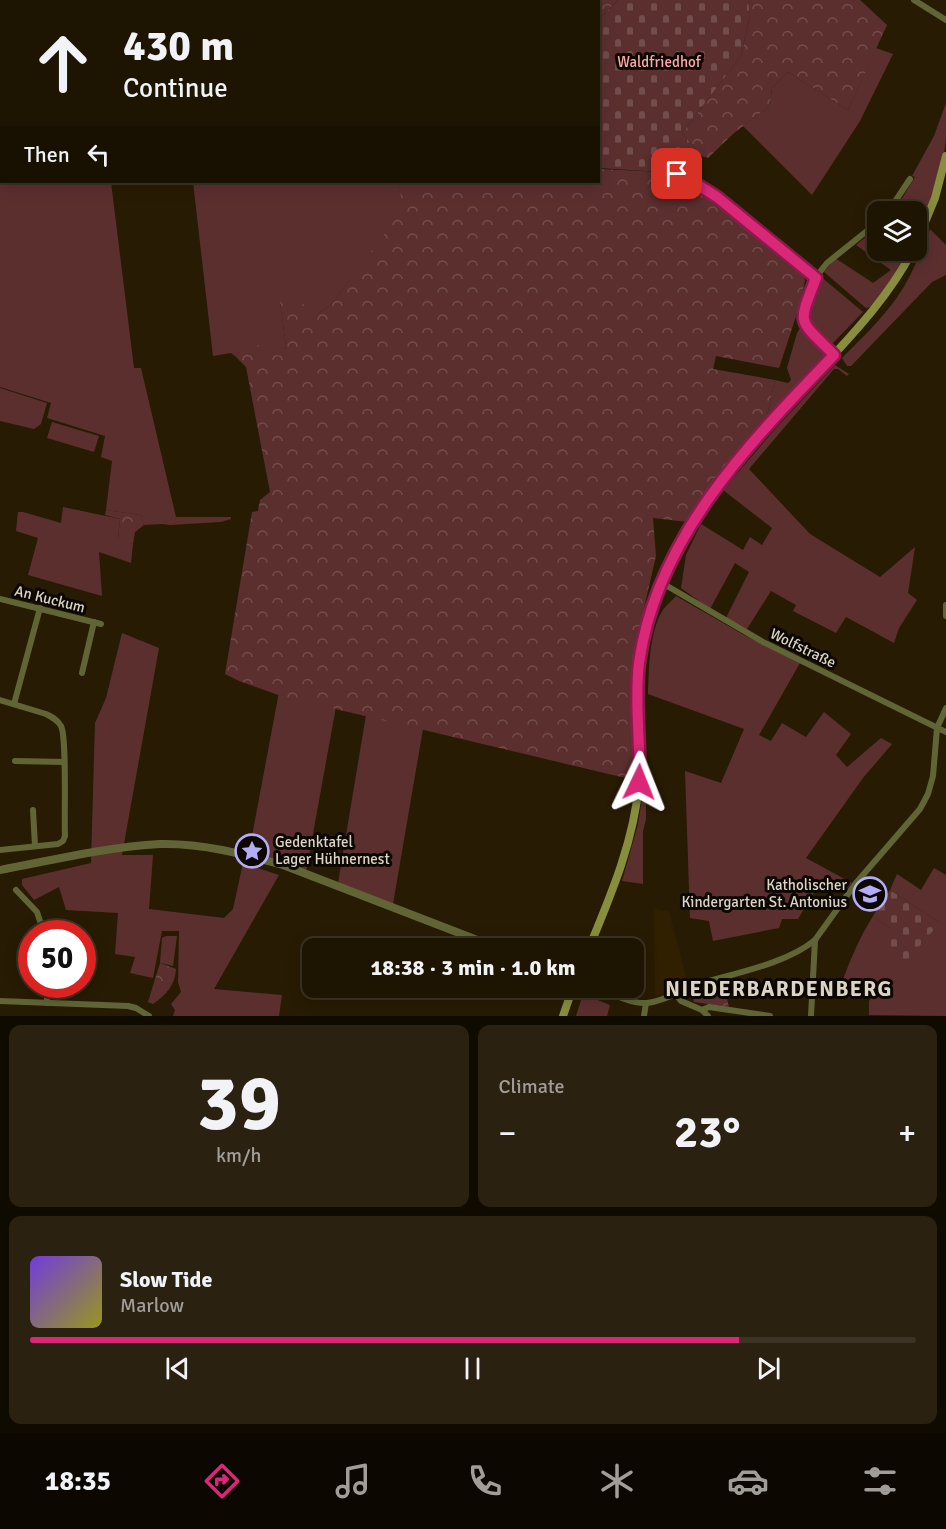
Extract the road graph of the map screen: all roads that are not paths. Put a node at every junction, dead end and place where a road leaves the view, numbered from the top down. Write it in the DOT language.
graph roads {
  1 [pos="914,0"];
  2 [pos="946,20"];
  3 [pos="946,156"];
  4 [pos="677,174"];
  5 [pos="910,178"];
  6 [pos="895,201"];
  7 [pos="927,217"];
  8 [pos="867,230"];
  9 [pos="907,261"];
  10 [pos="816,278"];
  11 [pos="834,355"];
  12 [pos="662,583"];
  13 [pos="0,599"];
  14 [pos="946,605"];
  15 [pos="40,608"];
  16 [pos="946,616"];
  17 [pos="82,673"];
  18 [pos="0,700"];
  19 [pos="14,704"];
  20 [pos="946,708"];
  21 [pos="937,728"];
  22 [pos="946,732"];
  23 [pos="15,762"];
  24 [pos="64,762"];
  25 [pos="33,810"];
  26 [pos="35,846"];
  27 [pos="0,850"];
  28 [pos="0,870"];
  29 [pos="16,890"];
  30 [pos="40,920"];
  31 [pos="472,938"];
  32 [pos="593,938"];
  33 [pos="815,940"];
  34 [pos="675,993"];
  35 [pos="47,998"];
  36 [pos="569,998"];
  37 [pos="622,998"];
  38 [pos="0,1001"];
  39 [pos="47,1003"];
  40 [pos="646,1003"];
  41 [pos="702,1010"];
  42 [pos="149,1016"];
  43 [pos="563,1016"];
  44 [pos="644,1016"];
  45 [pos="708,1016"];
  46 [pos="770,1016"];
  47 [pos="811,1016"];
  1 -- 2 [label="street"];
  3 -- 7 [label="main road"];
  4 -- 10 [label="street"];
  5 -- 6 [label="street"];
  8 -- 10 [label="street"];
  9 -- 11 [label="main road"];
  10 -- 11 [label="street"];
  11 -- 12 [label="main road"];
  12 -- 21 [label="street, Wolfstraße"];
  12 -- 32 [label="main road"];
  13 -- 15 [label="street, An Kuckum"];
  14 -- 16 [label="street"];
  15 -- 17 [label="street, An Kuckum"];
  15 -- 19 [label="street"];
  18 -- 19 [label="street"];
  19 -- 24 [label="street"];
  20 -- 21 [label="street"];
  21 -- 22 [label="street, Wolfstraße"];
  21 -- 33 [label="street"];
  23 -- 24 [label="street"];
  24 -- 26 [label="street"];
  25 -- 26 [label="street"];
  26 -- 27 [label="street"];
  28 -- 31 [label="street"];
  29 -- 30 [label="street"];
  33 -- 34 [label="street"];
  33 -- 47 [label="street"];
  34 -- 40 [label="street"];
  34 -- 41 [label="street"];
  35 -- 39 [label="street"];
  36 -- 43 [label="main road"];
  37 -- 40 [label="street"];
  38 -- 39 [label="street"];
  39 -- 42 [label="street"];
  40 -- 44 [label="street"];
  41 -- 45 [label="street"];
  41 -- 46 [label="street"];
}
